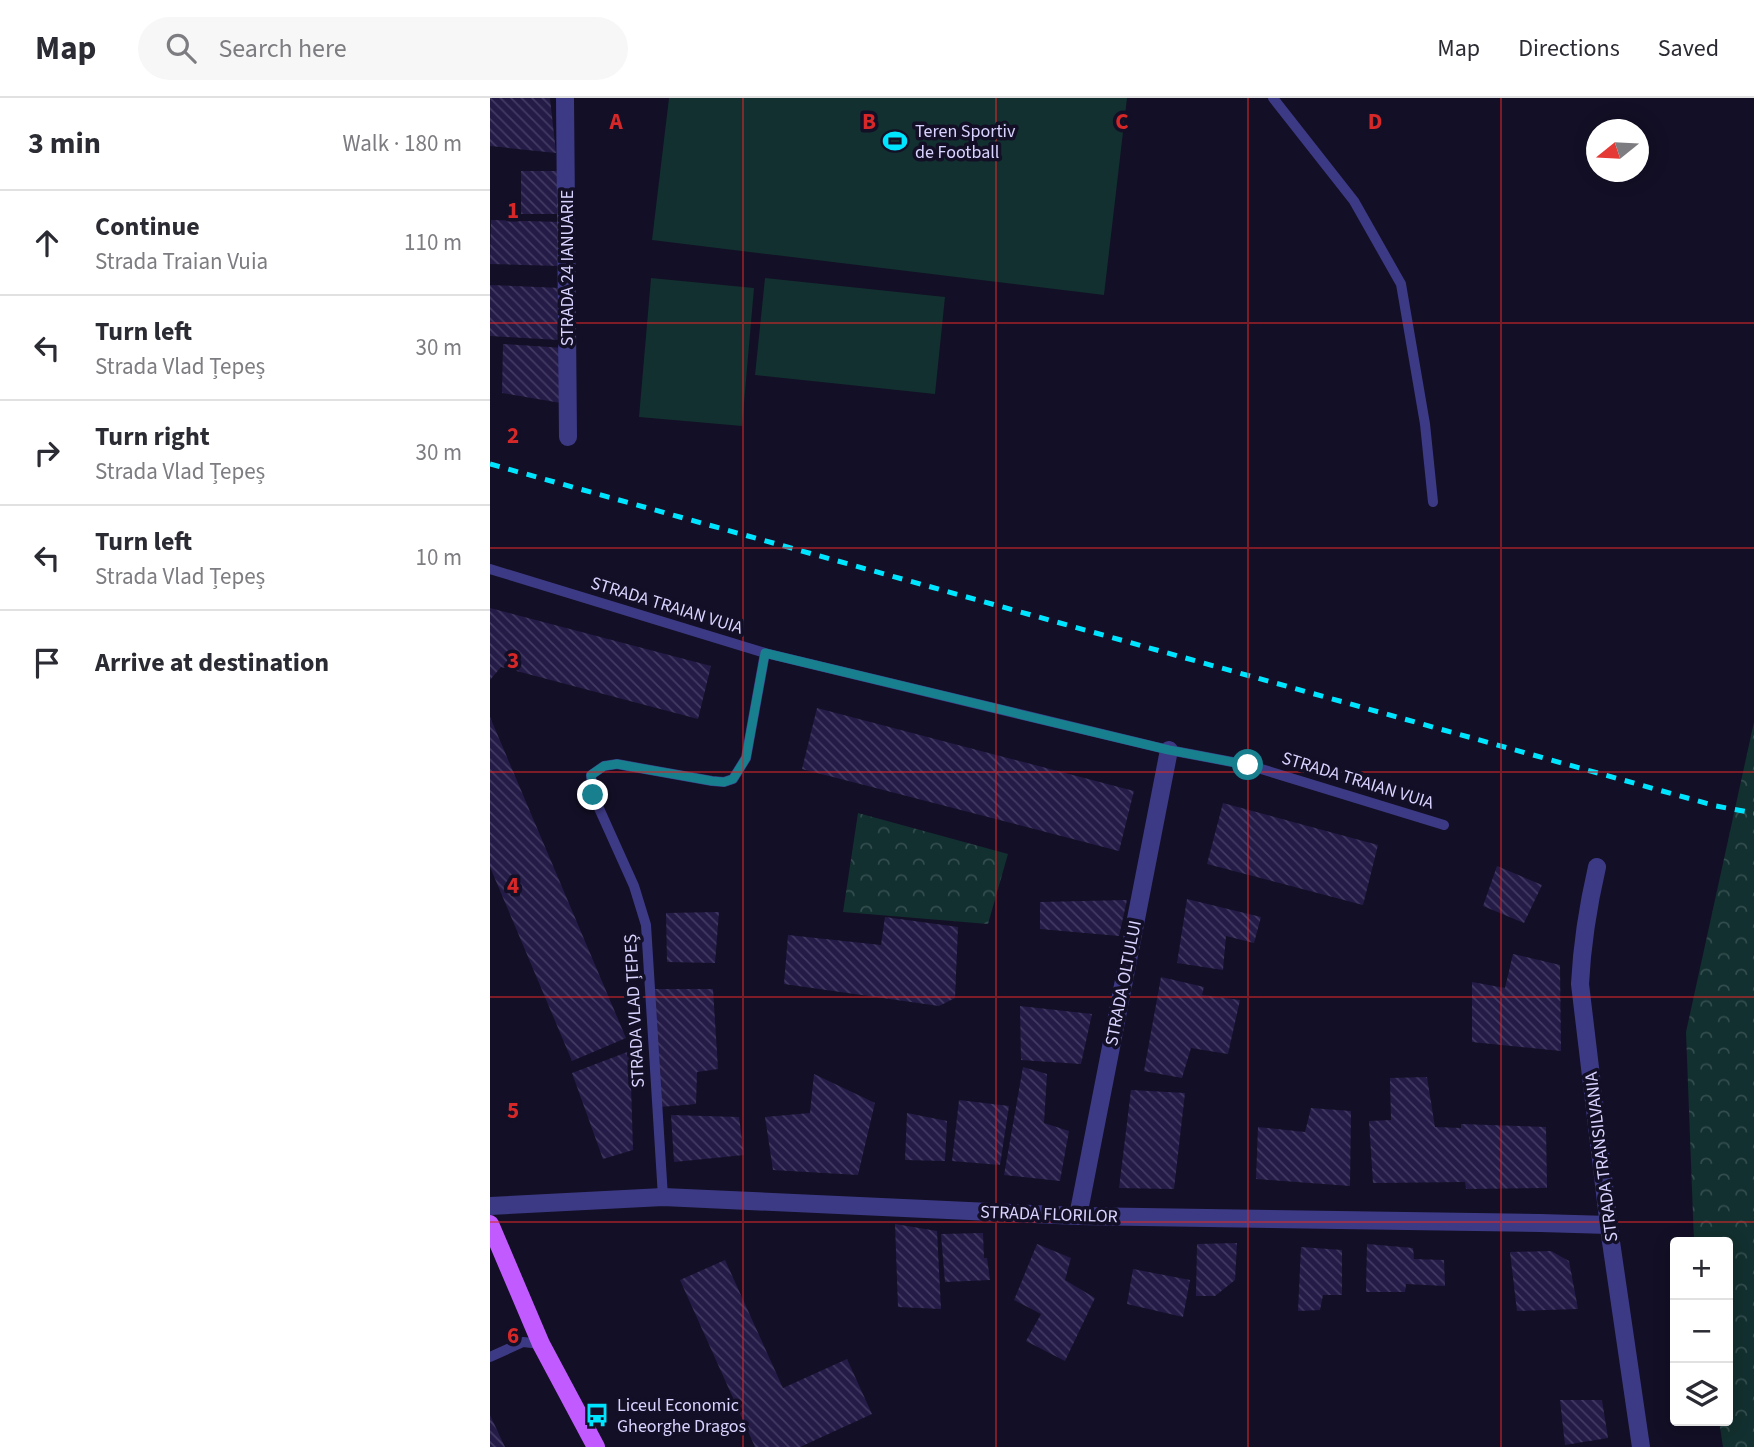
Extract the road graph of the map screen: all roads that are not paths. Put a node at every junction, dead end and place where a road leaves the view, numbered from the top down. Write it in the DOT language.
graph roads {
  1 [pos="565,98"];
  2 [pos="1273,98"];
  3 [pos="568,437"];
  4 [pos="1433,502"];
  5 [pos="490,569"];
  6 [pos="765,653"];
  7 [pos="1169,750"];
  8 [pos="1444,825"];
  9 [pos="1597,867"];
  10 [pos="663,1197"];
  11 [pos="490,1206"];
  12 [pos="1077,1216"];
  13 [pos="490,1224"];
  14 [pos="1609,1226"];
  15 [pos="541,1344"];
  16 [pos="490,1357"];
  17 [pos="572,1402"];
  18 [pos="583,1447"];
  19 [pos="596,1447"];
  20 [pos="1641,1447"];
  1 -- 3 [label="street, STRADA 24 IANUARIE"];
  2 -- 4 [label="lane"];
  5 -- 6 [label="lane, STRADA TRAIAN VUIA"];
  6 -- 7 [label="lane, STRADA TRAIAN VUIA"];
  6 -- 10 [label="lane, STRADA VLAD ȚEPEȘ"];
  7 -- 8 [label="lane, STRADA TRAIAN VUIA"];
  7 -- 12 [label="street, STRADA OLTULUI"];
  9 -- 14 [label="street, STRADA TRANSILVANIA"];
  10 -- 11 [label="street, STRADA FLORILOR"];
  10 -- 12 [label="street, STRADA FLORILOR"];
  12 -- 14 [label="street, STRADA FLORILOR"];
  13 -- 15 [label="main road"];
  14 -- 20 [label="street, STRADA TRANSILVANIA"];
  15 -- 16 [label="lane"];
  15 -- 17 [label="main road"];
  17 -- 18 [label="main road"];
  17 -- 19 [label="main road"];
}
